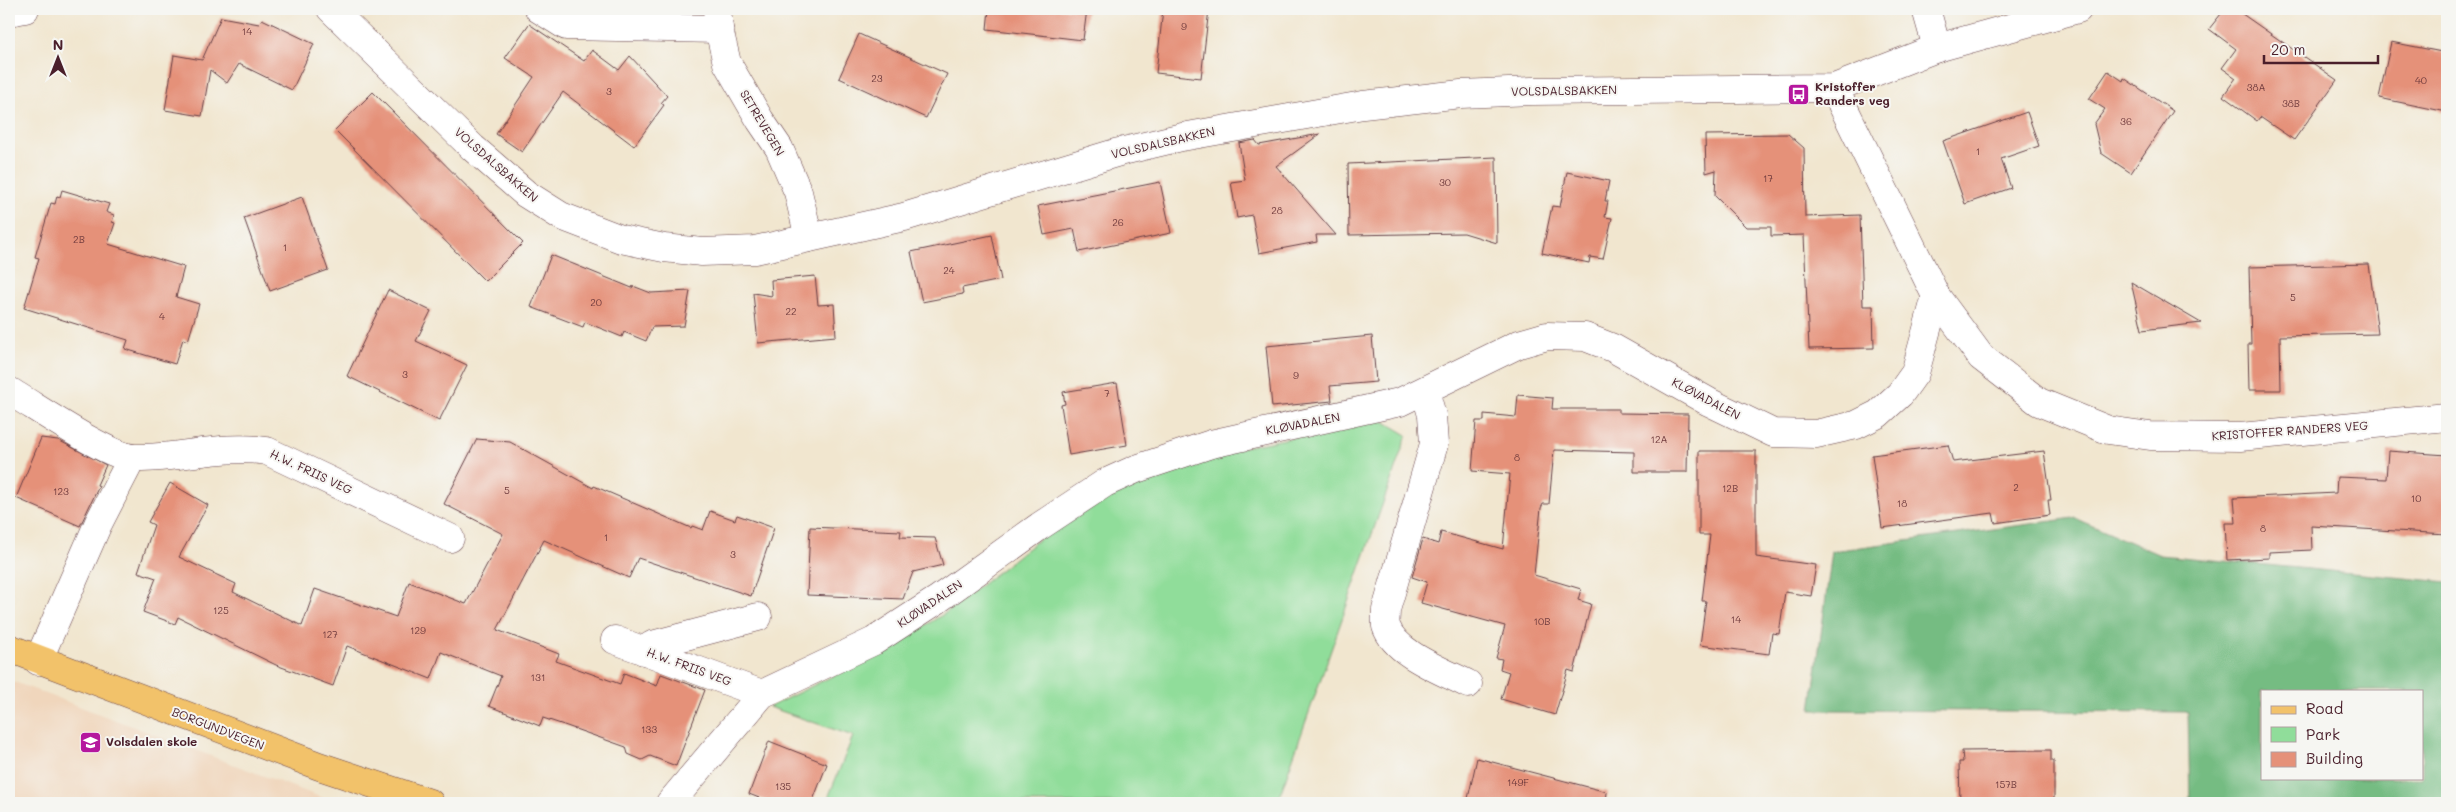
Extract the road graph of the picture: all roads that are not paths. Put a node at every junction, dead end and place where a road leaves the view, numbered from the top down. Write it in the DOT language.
graph roads {
  1 [pos="25,9"];
  2 [pos="331,9"];
  3 [pos="539,9"];
  4 [pos="1926,9"];
  5 [pos="2078,9"];
  6 [pos="9,12"];
  7 [pos="718,19"];
  8 [pos="1937,48"];
  9 [pos="1834,88"];
  10 [pos="809,238"];
  11 [pos="1936,296"];
  12 [pos="9,391"];
  13 [pos="1425,391"];
  14 [pos="2447,417"];
  15 [pos="132,458"];
  16 [pos="450,538"];
  17 [pos="758,617"];
  18 [pos="615,640"];
  19 [pos="9,648"];
  20 [pos="644,650"];
  21 [pos="38,661"];
  22 [pos="1468,684"];
  23 [pos="762,694"];
  24 [pos="430,803"];
  25 [pos="670,803"];
  1 -- 6 [label="street"];
  2 -- 10 [label="street, VOLSDALSBAKKEN"];
  3 -- 7 [label="street"];
  4 -- 8 [label="street"];
  5 -- 8 [label="street, VOLSDALSBAKKEN"];
  7 -- 10 [label="street, SETREVEGEN"];
  8 -- 9 [label="street, VOLSDALSBAKKEN"];
  9 -- 10 [label="street, VOLSDALSBAKKEN"];
  9 -- 11 [label="street, KRISTOFFER RANDERS VEG"];
  11 -- 13 [label="street, KLØVADALEN"];
  11 -- 14 [label="street, KRISTOFFER RANDERS VEG"];
  12 -- 15 [label="street, H.W. FRIIS VEG"];
  13 -- 22 [label="street"];
  13 -- 23 [label="street, KLØVADALEN"];
  15 -- 16 [label="street, H.W. FRIIS VEG"];
  15 -- 21 [label="street"];
  17 -- 20 [label="street"];
  18 -- 20 [label="street, H.W. FRIIS VEG"];
  19 -- 21 [label="main road, BORGUNDVEGEN"];
  20 -- 23 [label="street, H.W. FRIIS VEG"];
  21 -- 24 [label="main road, BORGUNDVEGEN"];
  23 -- 25 [label="street, KLØVADALEN"];
}
